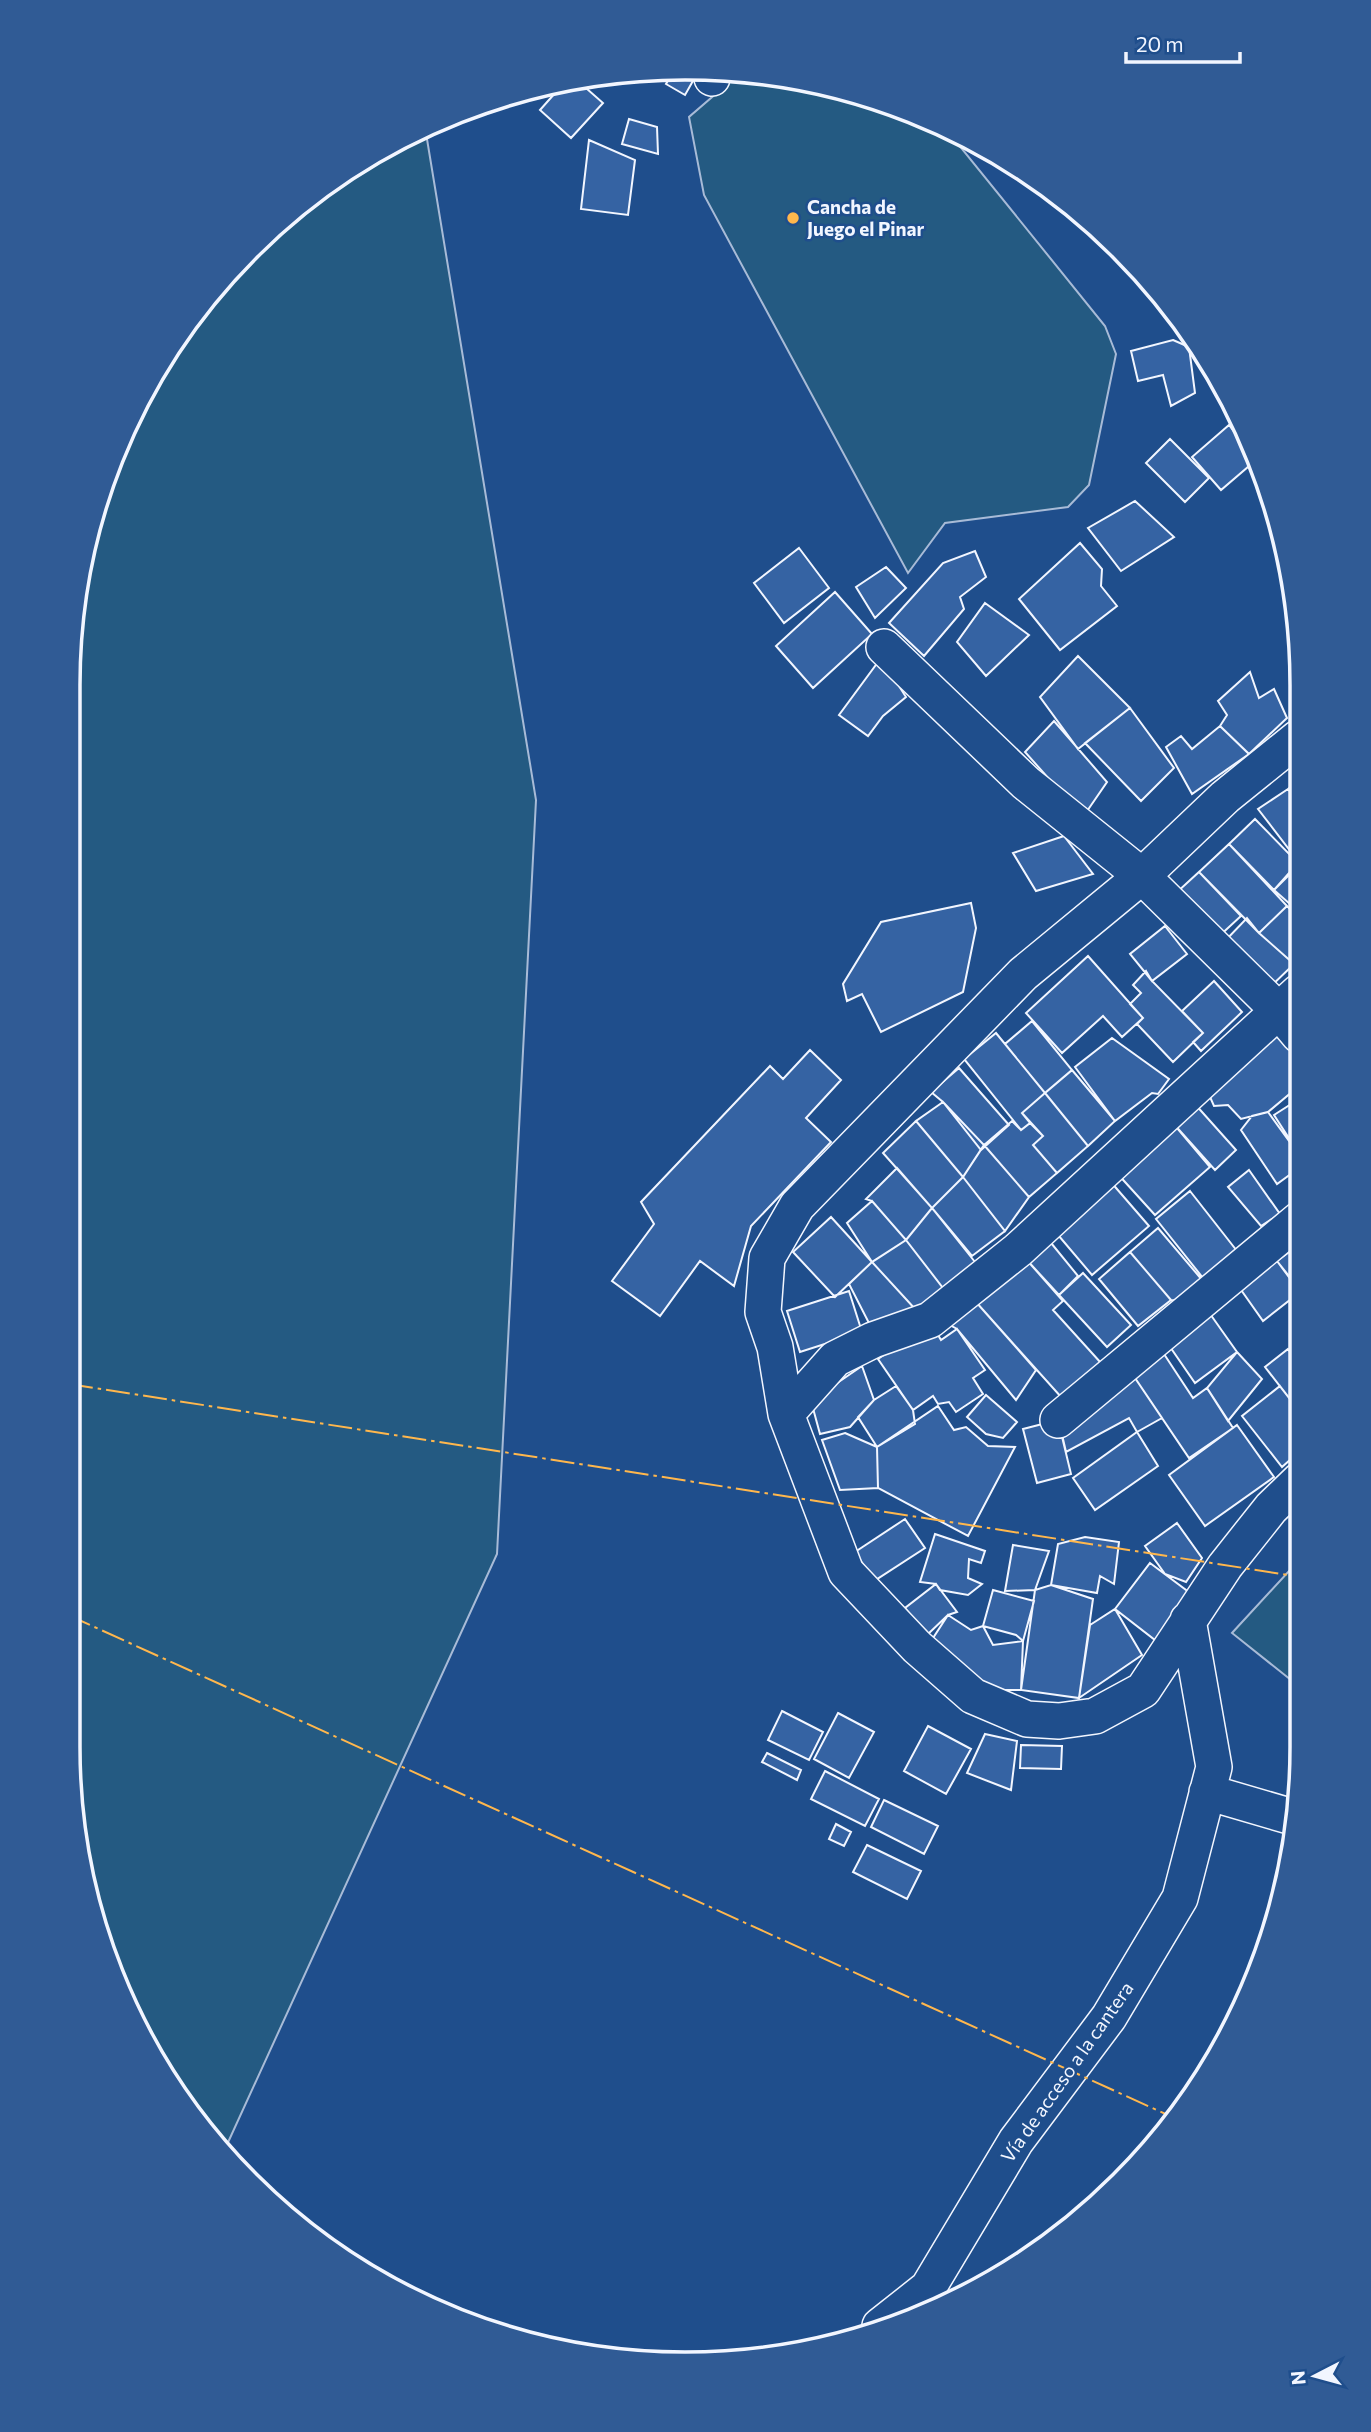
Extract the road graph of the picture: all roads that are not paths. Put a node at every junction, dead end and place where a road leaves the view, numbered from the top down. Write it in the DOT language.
graph roads {
  1 [pos="884,647"];
  2 [pos="1290,744"];
  3 [pos="1142,876"];
  4 [pos="1290,1011"];
  5 [pos="1290,1015"];
  6 [pos="1290,1227"];
  7 [pos="786,1414"];
  8 [pos="1058,1420"];
  9 [pos="1290,1490"];
  10 [pos="1188,1620"];
  11 [pos="1207,1792"];
  12 [pos="1286,1815"];
  13 [pos="897,2313"];
  1 -- 3 [label="street"];
  2 -- 3 [label="street"];
  3 -- 4 [label="street"];
  3 -- 7 [label="street"];
  5 -- 7 [label="street"];
  6 -- 8 [label="street"];
  7 -- 10 [label="street"];
  9 -- 10 [label="street"];
  10 -- 11 [label="street, Vía de acceso a la cantera"];
  11 -- 12 [label="street"];
  11 -- 13 [label="street, Vía de acceso a la cantera"];
}
